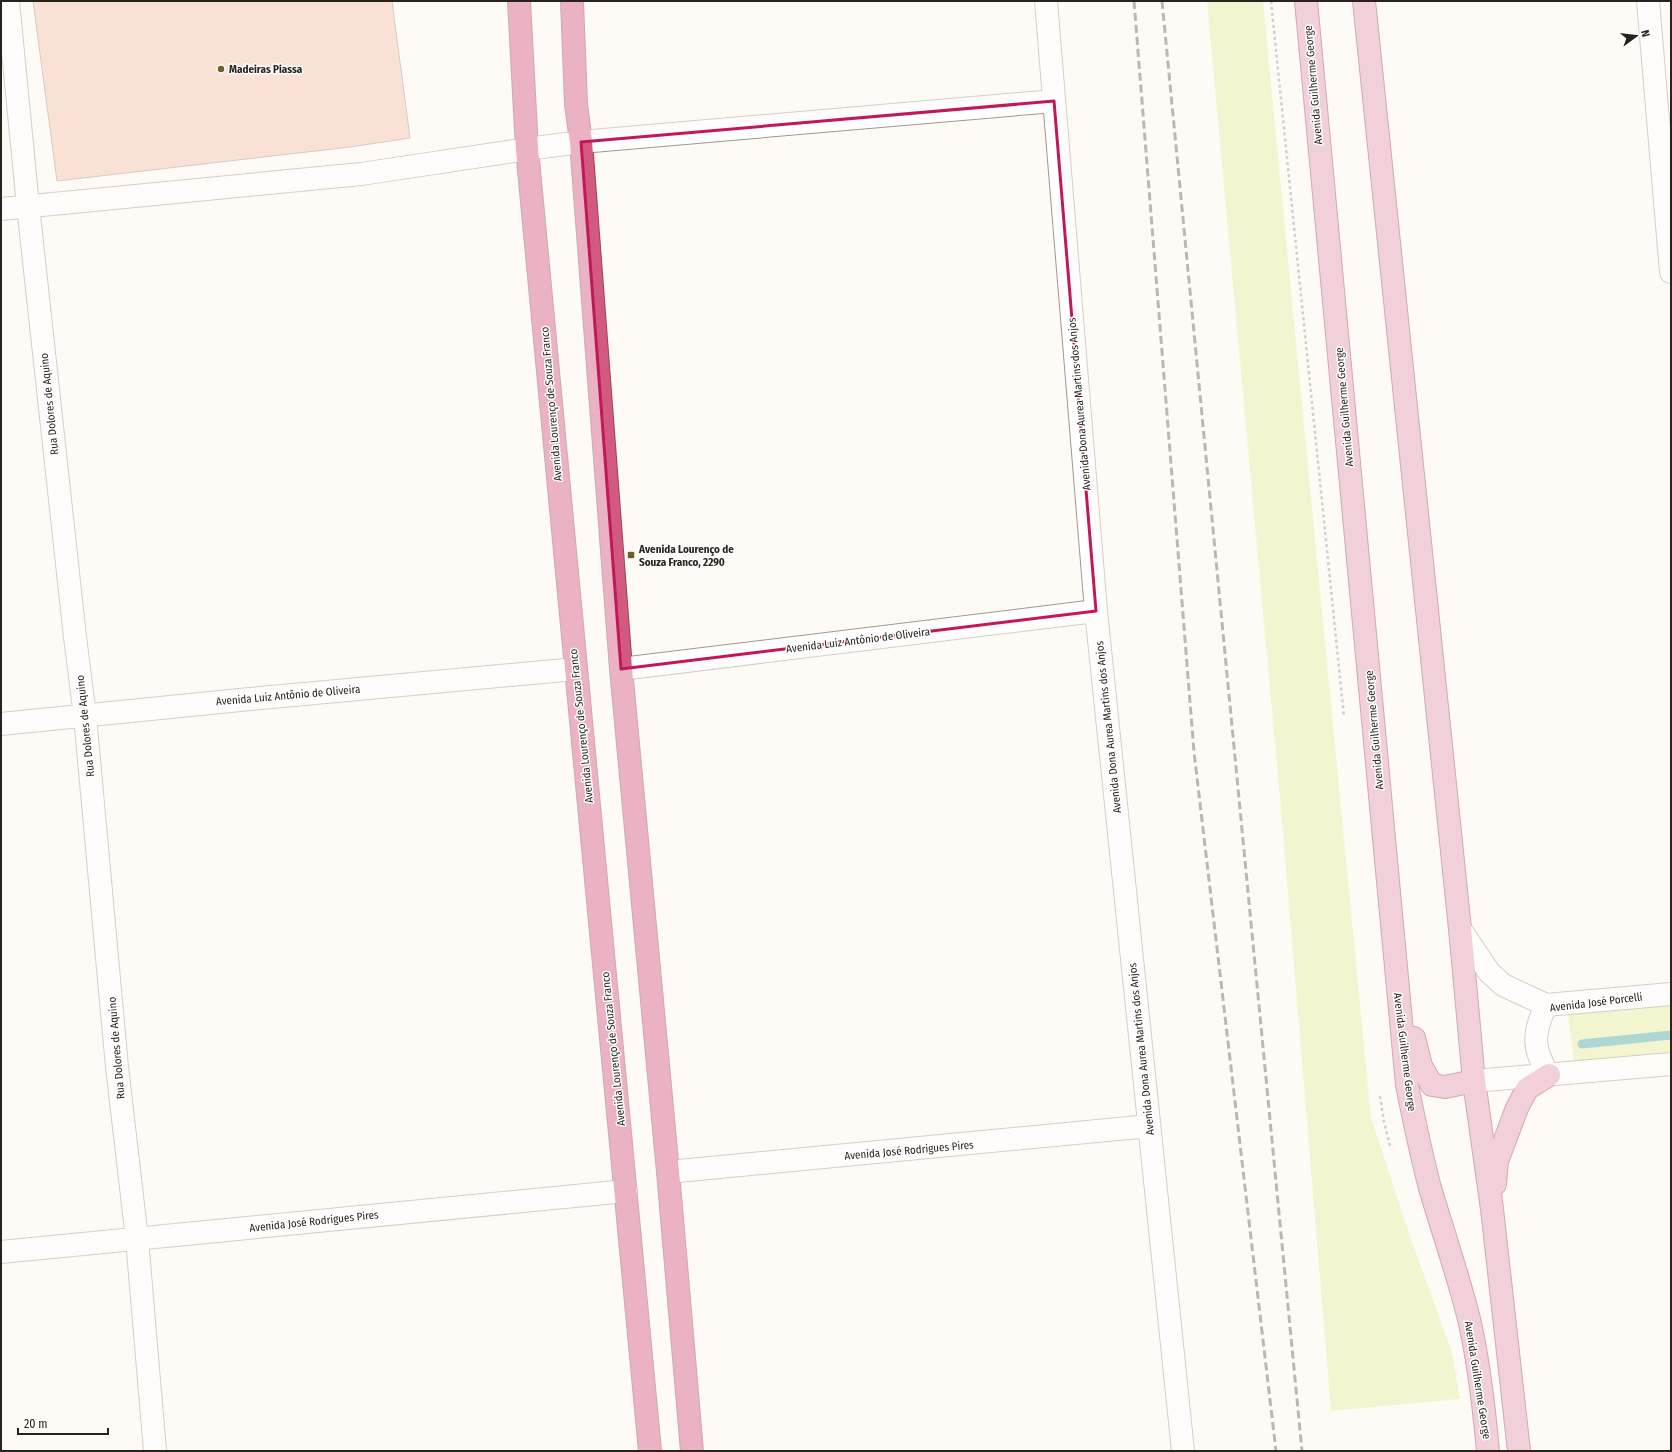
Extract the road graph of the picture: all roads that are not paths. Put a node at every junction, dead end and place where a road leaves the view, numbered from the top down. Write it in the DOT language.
graph roads {
  1 [pos="8,1"];
  2 [pos="519,1"];
  3 [pos="572,1"];
  4 [pos="1046,1"];
  5 [pos="1306,1"];
  6 [pos="1364,1"];
  7 [pos="1648,1"];
  8 [pos="1054,101"];
  9 [pos="581,142"];
  10 [pos="527,149"];
  11 [pos="28,206"];
  12 [pos="1,209"];
  13 [pos="1671,272"];
  14 [pos="1096,611"];
  15 [pos="576,669"];
  16 [pos="621,669"];
  17 [pos="85,716"];
  18 [pos="1,724"];
  19 [pos="1460,929"];
  20 [pos="1393,937"];
  21 [pos="1671,994"];
  22 [pos="1546,1005"];
  23 [pos="1671,1064"];
  24 [pos="1549,1075"];
  25 [pos="1474,1081"];
  26 [pos="1150,1126"];
  27 [pos="668,1172"];
  28 [pos="626,1191"];
  29 [pos="1492,1209"];
  30 [pos="137,1239"];
  31 [pos="1,1252"];
  32 [pos="155,1451"];
  33 [pos="650,1451"];
  34 [pos="692,1451"];
  35 [pos="1183,1451"];
  36 [pos="1488,1451"];
  37 [pos="1519,1451"];
  1 -- 11 [label="street, Rua Dolores de Aquino"];
  2 -- 10 [label="highway, Avenida Lourenço de Souza Franco"];
  3 -- 9 [label="highway"];
  4 -- 8 [label="street, Avenida Dona Aurea Martins dos Anjos"];
  5 -- 20 [label="main road, Avenida Guilherme George"];
  6 -- 19 [label="main road"];
  7 -- 13 [label="street"];
  8 -- 9 [label="street"];
  8 -- 14 [label="street, Avenida Dona Aurea Martins dos Anjos"];
  9 -- 10 [label="street"];
  9 -- 16 [label="highway"];
  10 -- 11 [label="street"];
  10 -- 15 [label="highway, Avenida Lourenço de Souza Franco"];
  11 -- 12 [label="street"];
  11 -- 17 [label="street, Rua Dolores de Aquino"];
  14 -- 16 [label="street, Avenida Luiz Antônio de Oliveira"];
  14 -- 26 [label="street, Avenida Dona Aurea Martins dos Anjos"];
  15 -- 17 [label="street, Avenida Luiz Antônio de Oliveira"];
  15 -- 28 [label="highway, Avenida Lourenço de Souza Franco"];
  16 -- 27 [label="highway"];
  17 -- 18 [label="street, Avenida Luiz Antônio de Oliveira"];
  17 -- 30 [label="street, Rua Dolores de Aquino"];
  19 -- 22 [label="street"];
  19 -- 25 [label="main road"];
  20 -- 25 [label="main road"];
  20 -- 36 [label="main road, Avenida Guilherme George"];
  21 -- 22 [label="street, Avenida José Porcelli"];
  22 -- 24 [label="street, Avenida José Porcelli"];
  23 -- 24 [label="street"];
  24 -- 25 [label="street"];
  24 -- 29 [label="main road"];
  25 -- 29 [label="main road"];
  26 -- 27 [label="street, Avenida José Rodrigues Pires"];
  26 -- 35 [label="street, Avenida Dona Aurea Martins dos Anjos"];
  27 -- 34 [label="highway"];
  28 -- 30 [label="street, Avenida José Rodrigues Pires"];
  28 -- 33 [label="highway, Avenida Lourenço de Souza Franco"];
  29 -- 37 [label="main road"];
  30 -- 31 [label="street, Avenida José Rodrigues Pires"];
  30 -- 32 [label="street, Rua Dolores de Aquino"];
}
